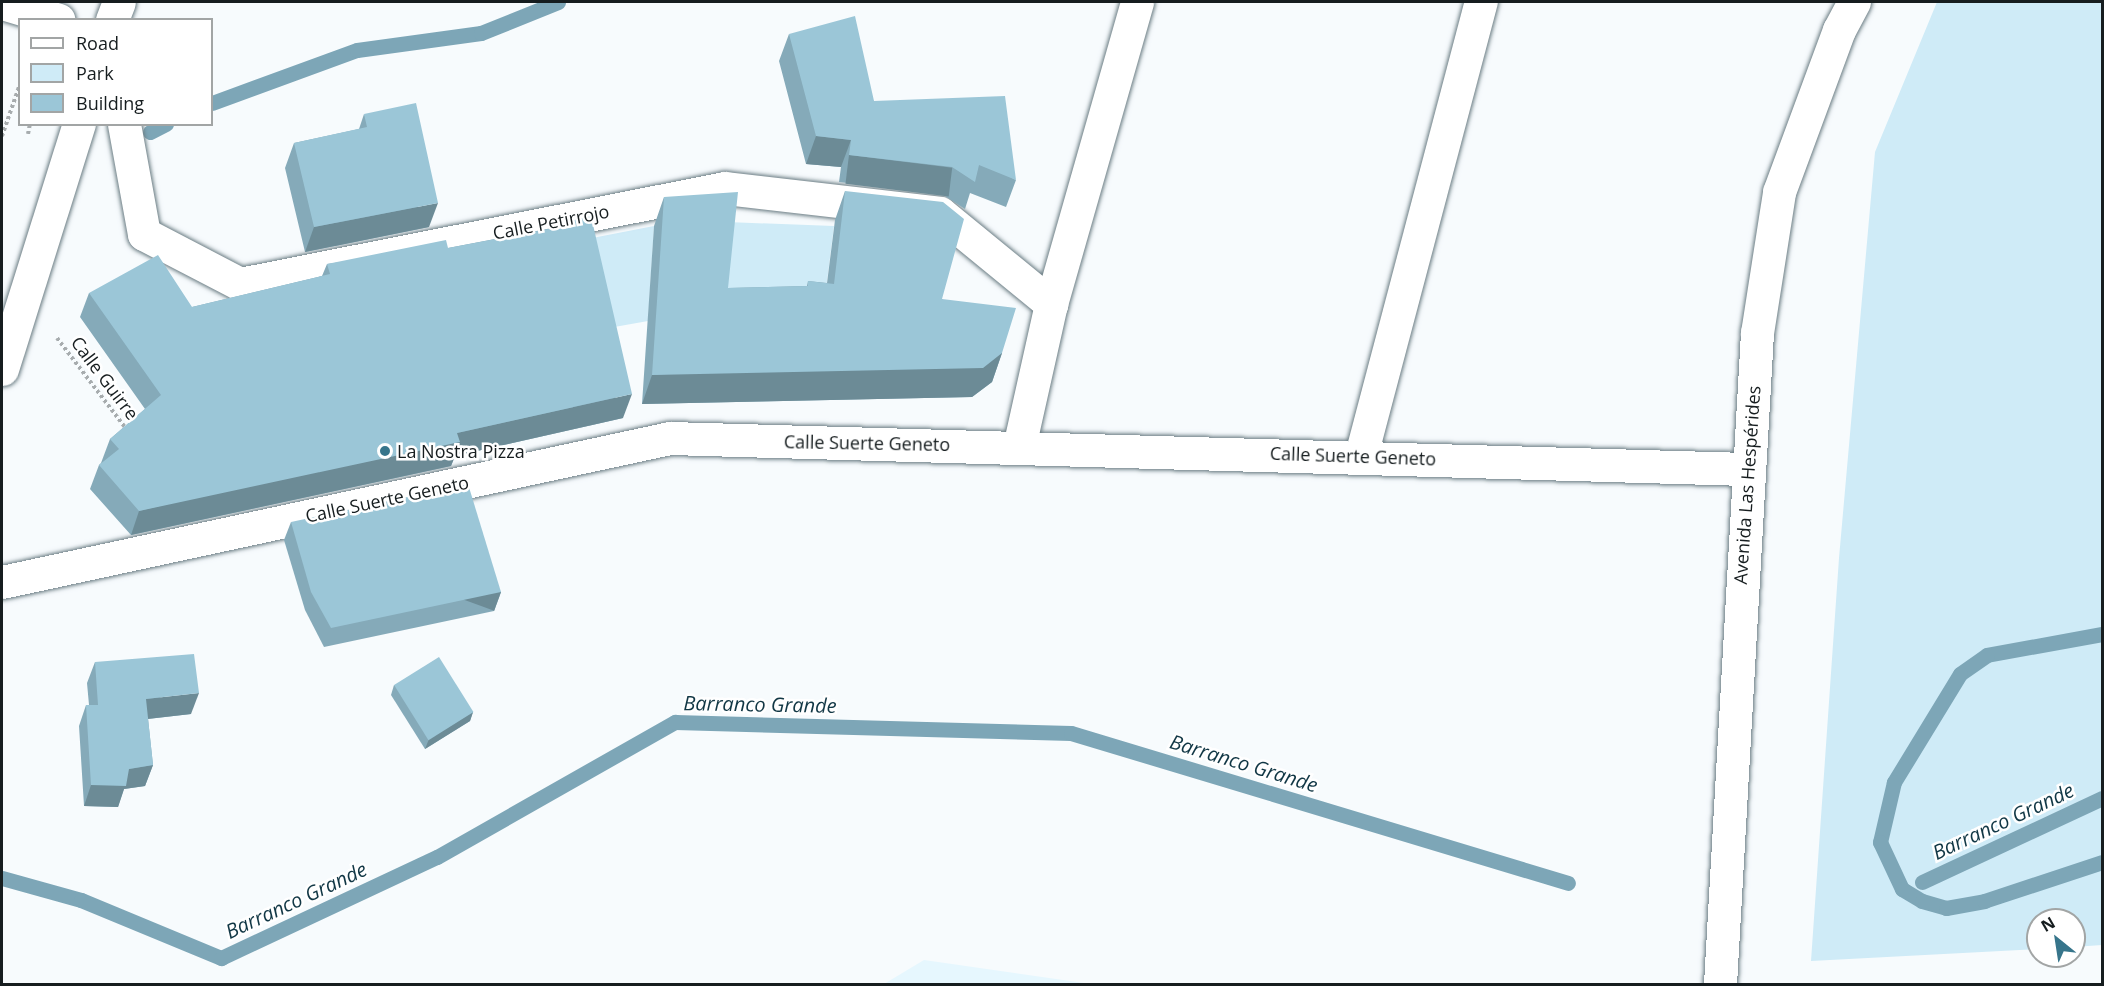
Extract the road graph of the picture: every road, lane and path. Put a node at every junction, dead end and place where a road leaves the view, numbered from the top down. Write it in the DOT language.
graph roads {
  1 [pos="119,2"];
  2 [pos="1137,2"];
  3 [pos="1481,2"];
  4 [pos="1854,2"];
  5 [pos="2,3"];
  6 [pos="52,18"];
  7 [pos="113,18"];
  8 [pos="18,90"];
  9 [pos="78,126"];
  10 [pos="124,126"];
  11 [pos="2,136"];
  12 [pos="1051,304"];
  13 [pos="56,336"];
  14 [pos="2,369"];
  15 [pos="134,439"];
  16 [pos="1019,447"];
  17 [pos="1362,455"];
  18 [pos="1747,469"];
  19 [pos="2,582"];
  20 [pos="1720,984"];
  1 -- 7 [label="street"];
  2 -- 12 [label="street"];
  3 -- 17 [label="street"];
  4 -- 18 [label="street, Avenida Las Hespérides"];
  5 -- 6 [label="street"];
  8 -- 11 [label="path"];
  9 -- 14 [label="street"];
  10 -- 12 [label="street, Calle Petirrojo"];
  12 -- 16 [label="street"];
  13 -- 15 [label="path, Calle Guirre"];
  16 -- 17 [label="street, Calle Suerte Geneto"];
  16 -- 19 [label="street, Calle Suerte Geneto"];
  17 -- 18 [label="street, Calle Suerte Geneto"];
  18 -- 20 [label="street, Avenida Las Hespérides"];
}
